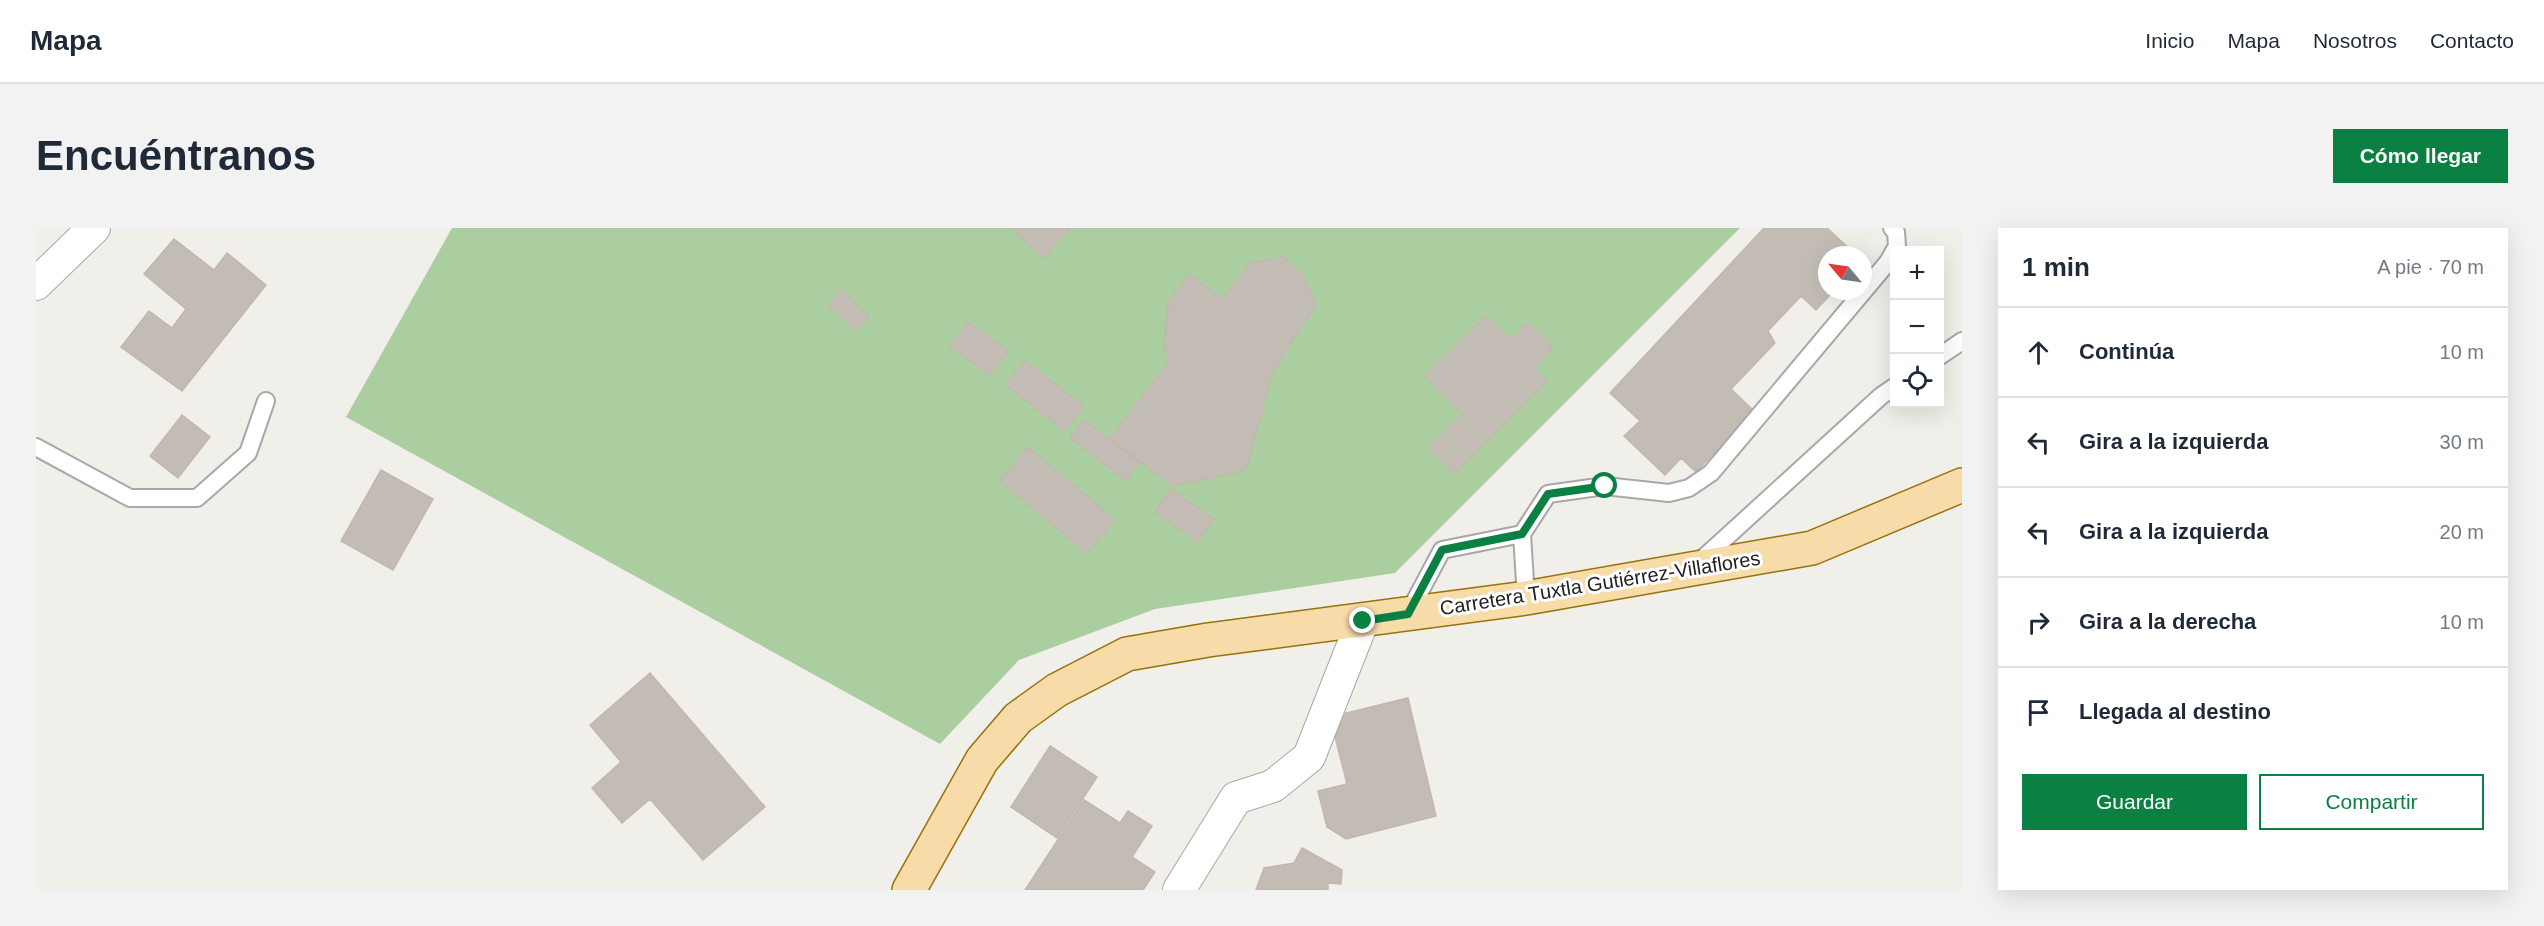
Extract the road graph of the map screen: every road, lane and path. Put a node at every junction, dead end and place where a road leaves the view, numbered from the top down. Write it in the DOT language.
graph roads {
  1 [pos="94,228"];
  2 [pos="1896,229"];
  3 [pos="36,284"];
  4 [pos="1962,341"];
  5 [pos="1943,354"];
  6 [pos="1890,390"];
  7 [pos="266,401"];
  8 [pos="36,447"];
  9 [pos="1962,485"];
  10 [pos="1522,534"];
  11 [pos="1690,569"];
  12 [pos="1526,598"];
  13 [pos="1408,614"];
  14 [pos="1363,621"];
  15 [pos="909,890"];
  16 [pos="1179,890"];
  1 -- 3 [label="street"];
  2 -- 10 [label="lane"];
  4 -- 5 [label="lane"];
  6 -- 11 [label="lane"];
  7 -- 8 [label="lane"];
  9 -- 11 [label="main road, Carretera Tuxtla Gutiérrez-Villaflores"];
  10 -- 12 [label="lane"];
  10 -- 13 [label="lane"];
  11 -- 12 [label="main road, Carretera Tuxtla Gutiérrez-Villaflores"];
  12 -- 13 [label="main road, Carretera Tuxtla Gutiérrez-Villaflores"];
  13 -- 14 [label="main road, Carretera Tuxtla Gutiérrez-Villaflores"];
  14 -- 15 [label="main road, Carretera Tuxtla Gutiérrez-Villaflores"];
  14 -- 16 [label="street"];
}
